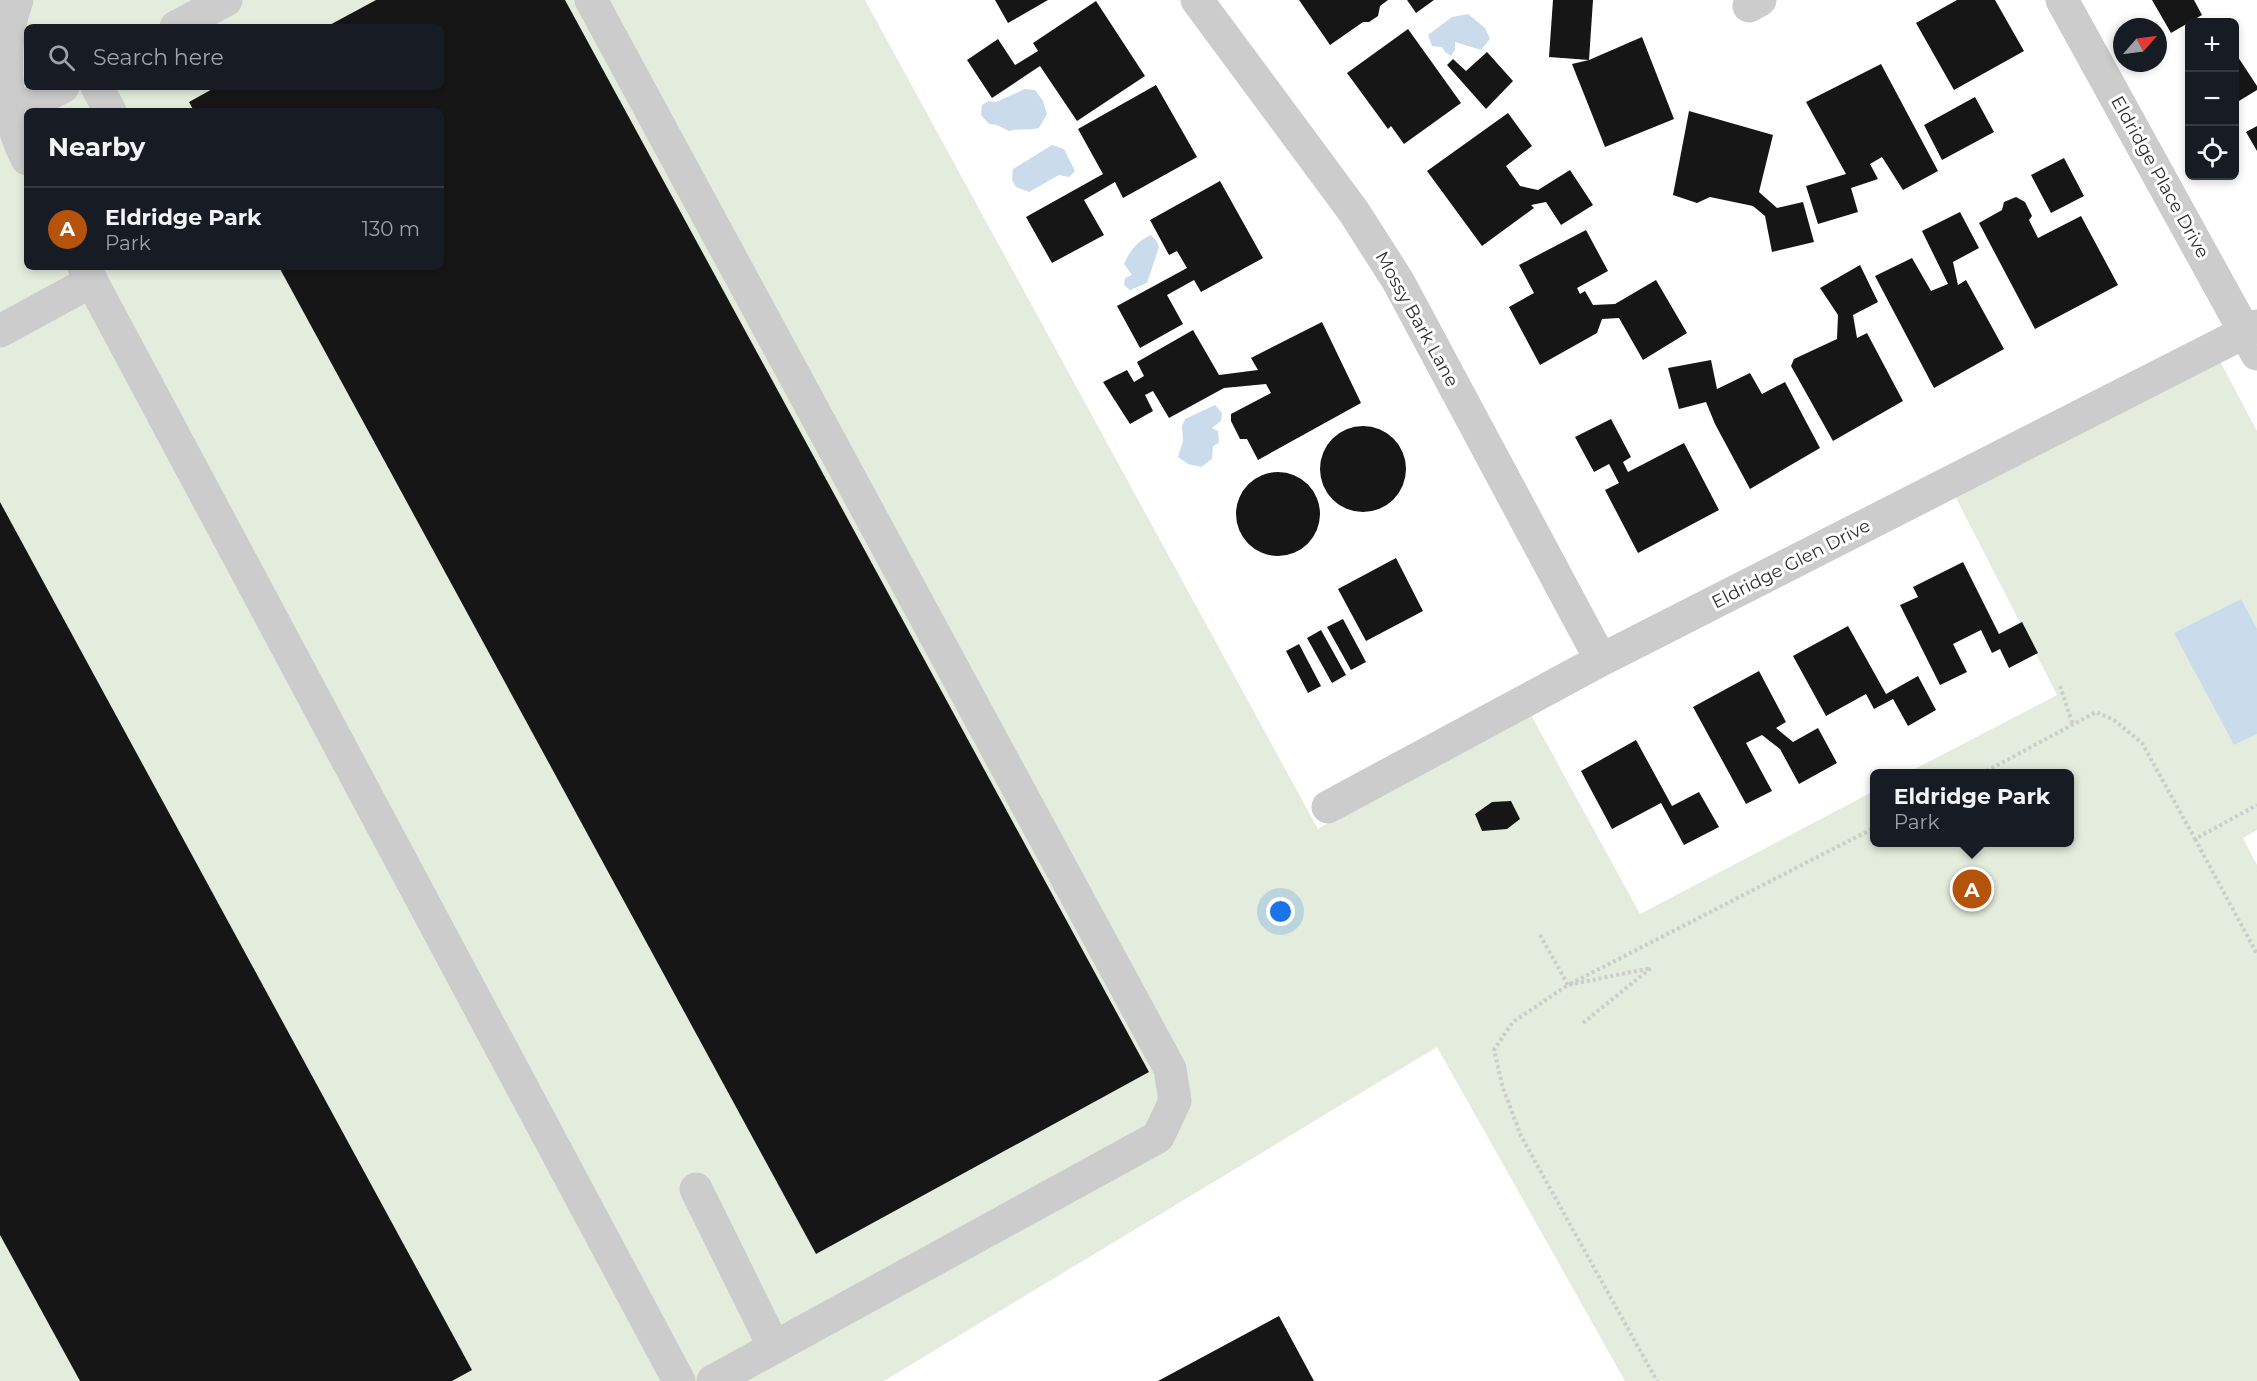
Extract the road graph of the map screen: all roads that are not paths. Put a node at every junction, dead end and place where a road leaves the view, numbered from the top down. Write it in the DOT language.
graph roads {
  1 [pos="17,0"];
  2 [pos="226,0"];
  3 [pos="591,0"];
  4 [pos="1197,0"];
  5 [pos="2062,0"];
  6 [pos="182,24"];
  7 [pos="57,90"];
  8 [pos="99,90"];
  9 [pos="108,108"];
  10 [pos="10,113"];
  11 [pos="24,154"];
  12 [pos="88,274"];
  13 [pos="0,331"];
  14 [pos="2253,338"];
  15 [pos="1601,660"];
  16 [pos="1328,807"];
  17 [pos="696,1189"];
  18 [pos="774,1347"];
  19 [pos="679,1381"];
  20 [pos="713,1381"];
  1 -- 10 [label="street"];
  2 -- 6 [label="street"];
  3 -- 18 [label="street"];
  4 -- 15 [label="street, Mossy Bark Lane"];
  5 -- 14 [label="street, Eldridge Place Drive"];
  7 -- 10 [label="street"];
  8 -- 9 [label="street"];
  10 -- 11 [label="street"];
  12 -- 13 [label="street"];
  12 -- 19 [label="street"];
  14 -- 15 [label="street, Eldridge Glen Drive"];
  15 -- 16 [label="street, Eldridge Glen Drive"];
  17 -- 18 [label="street"];
  18 -- 20 [label="street"];
}
